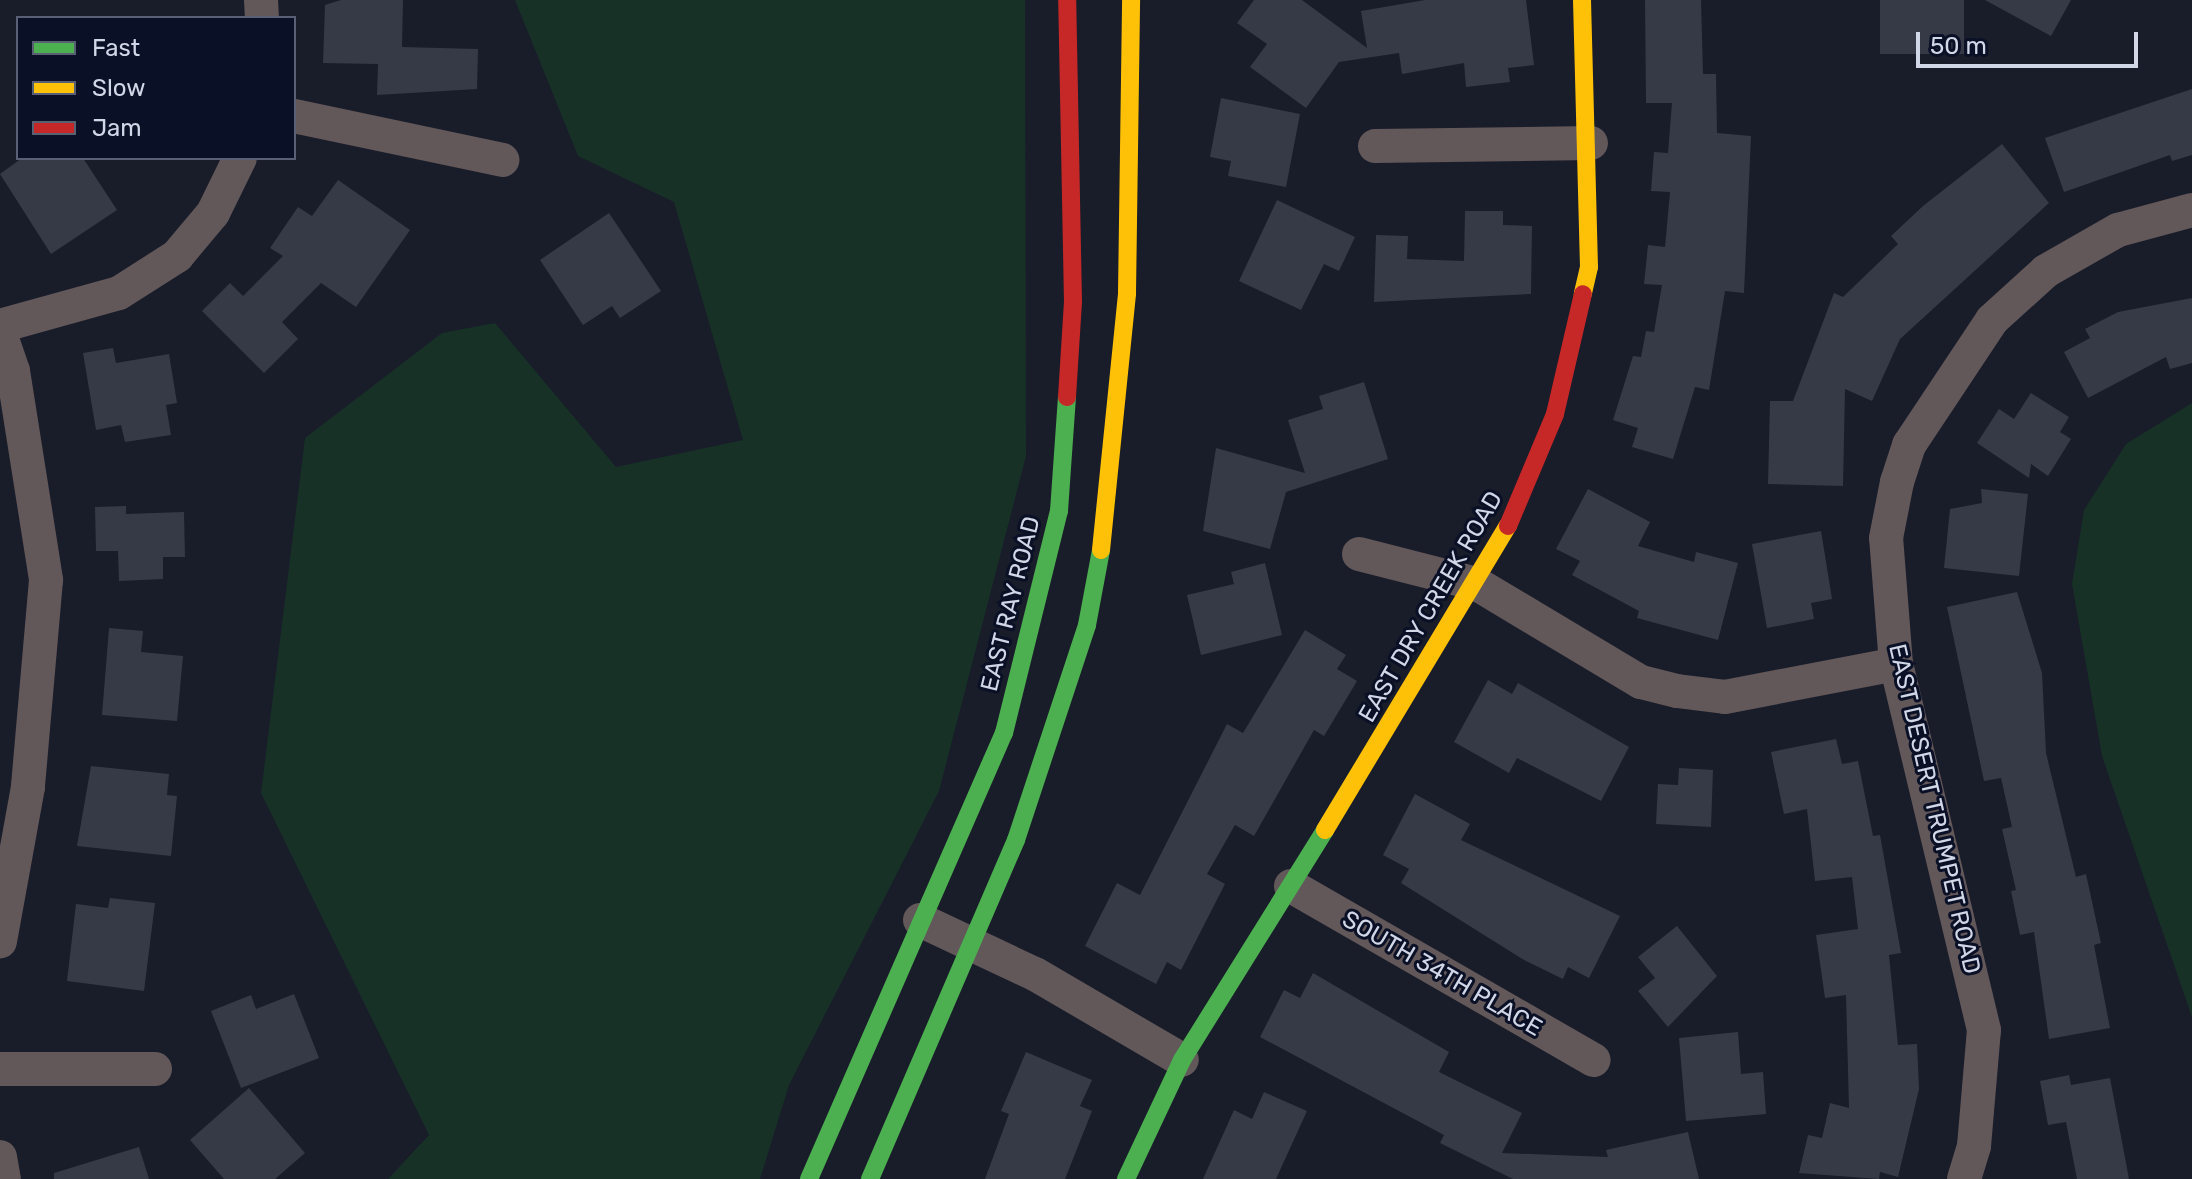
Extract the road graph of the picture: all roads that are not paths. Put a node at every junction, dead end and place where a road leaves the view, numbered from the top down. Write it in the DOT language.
graph roads {
  1 [pos="1067,0"];
  2 [pos="1131,0"];
  3 [pos="1582,0"];
  4 [pos="296,116"];
  5 [pos="1591,143"];
  6 [pos="1375,146"];
  7 [pos="239,160"];
  8 [pos="502,160"];
  9 [pos="2192,210"];
  10 [pos="0,326"];
  11 [pos="0,333"];
  12 [pos="1359,554"];
  13 [pos="1477,584"];
  14 [pos="1896,664"];
  15 [pos="12,814"];
  16 [pos="1291,886"];
  17 [pos="920,920"];
  18 [pos="0,941"];
  19 [pos="971,944"];
  20 [pos="1182,1060"];
  21 [pos="1594,1060"];
  22 [pos="0,1069"];
  23 [pos="155,1069"];
  24 [pos="0,1157"];
  25 [pos="4,1179"];
  26 [pos="809,1179"];
  27 [pos="870,1179"];
  28 [pos="1126,1179"];
  29 [pos="1964,1179"];
  1 -- 17 [label="main road, EAST RAY ROAD"];
  2 -- 19 [label="main road"];
  3 -- 5 [label="main road, EAST DRY CREEK ROAD"];
  4 -- 8 [label="street"];
  5 -- 6 [label="street"];
  5 -- 13 [label="main road, EAST DRY CREEK ROAD"];
  7 -- 10 [label="street"];
  9 -- 14 [label="street, EAST DESERT TRUMPET ROAD"];
  11 -- 15 [label="street"];
  12 -- 13 [label="street"];
  13 -- 14 [label="street"];
  13 -- 16 [label="main road, EAST DRY CREEK ROAD"];
  14 -- 29 [label="street, EAST DESERT TRUMPET ROAD"];
  15 -- 18 [label="street"];
  16 -- 20 [label="main road, EAST DRY CREEK ROAD"];
  16 -- 21 [label="street, SOUTH 34TH PLACE"];
  17 -- 19 [label="street"];
  17 -- 26 [label="main road, EAST RAY ROAD"];
  19 -- 20 [label="street"];
  19 -- 27 [label="main road"];
  20 -- 28 [label="main road, EAST DRY CREEK ROAD"];
  22 -- 23 [label="street"];
  24 -- 25 [label="street"];
}
